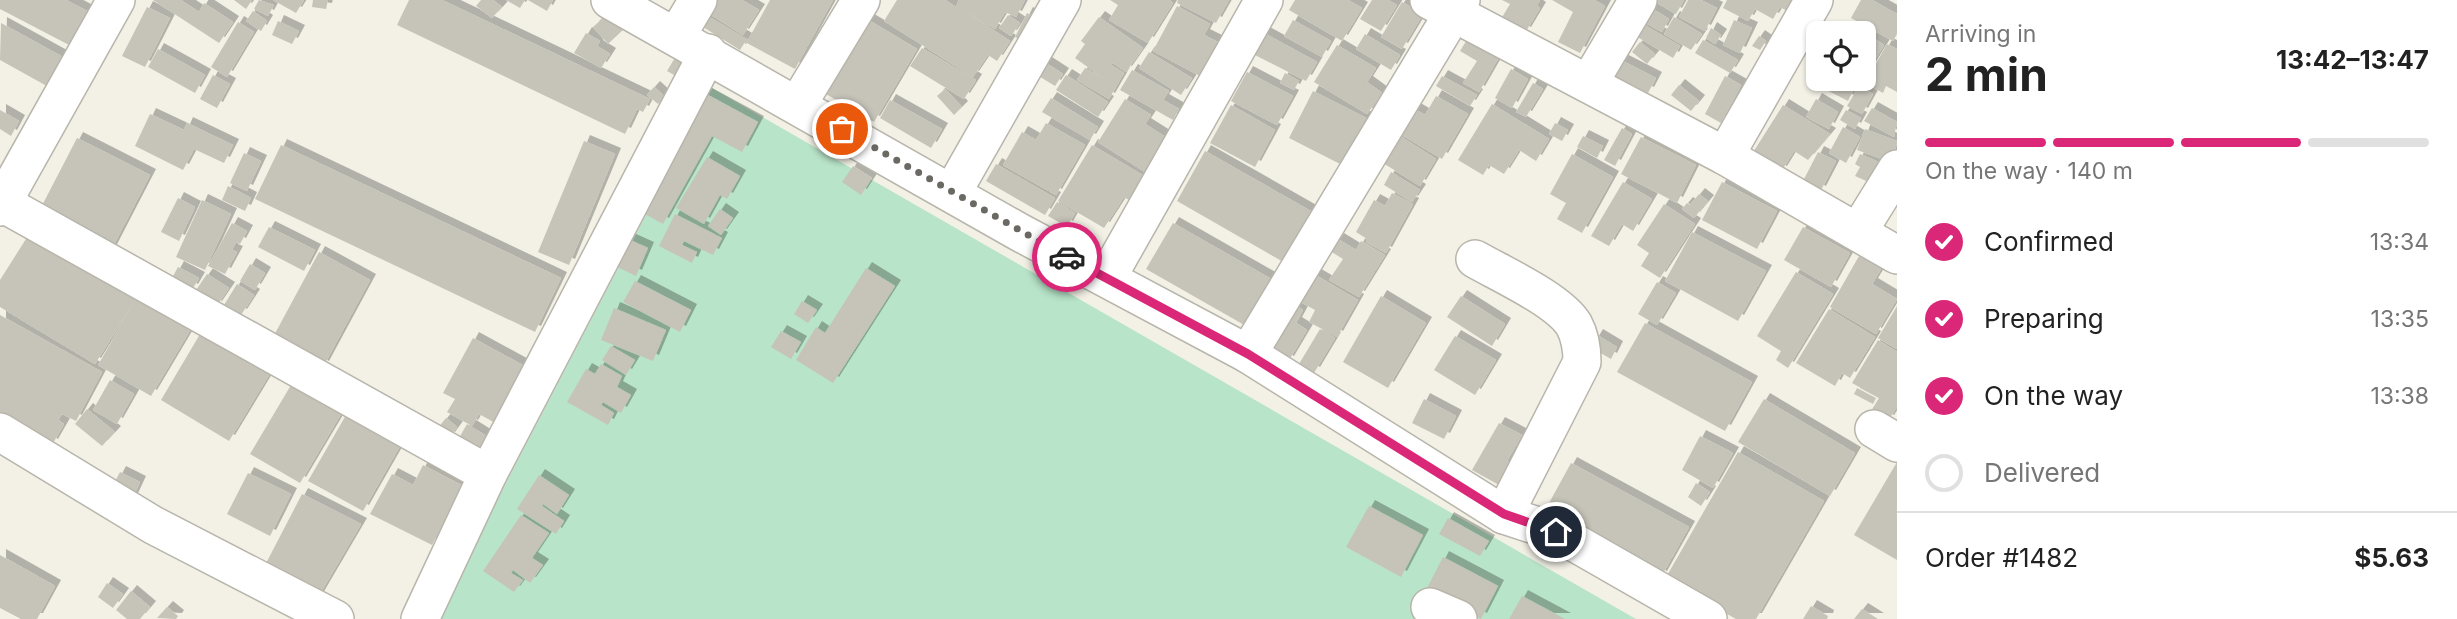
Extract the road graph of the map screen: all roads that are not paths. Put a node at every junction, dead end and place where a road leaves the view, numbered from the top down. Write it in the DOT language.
graph roads {
  1 [pos="116,0"];
  2 [pos="610,0"];
  3 [pos="698,0"];
  4 [pos="861,0"];
  5 [pos="1062,0"];
  6 [pos="1265,0"];
  7 [pos="1638,0"];
  8 [pos="1814,0"];
  9 [pos="1447,5"];
  10 [pos="692,45"];
  11 [pos="1589,83"];
  12 [pos="797,104"];
  13 [pos="1725,156"];
  14 [pos="1897,169"];
  15 [pos="952,193"];
  16 [pos="1,205"];
  17 [pos="1858,232"];
  18 [pos="1897,255"];
  19 [pos="1475,259"];
  20 [pos="1107,278"];
  21 [pos="1248,354"];
  22 [pos="0,432"];
  23 [pos="488,474"];
  24 [pos="1504,514"];
  25 [pos="335,619"];
  26 [pos="420,619"];
  27 [pos="1709,619"];
  1 -- 16 [label="street"];
  2 -- 10 [label="street"];
  3 -- 10 [label="street"];
  4 -- 12 [label="street"];
  5 -- 15 [label="street"];
  6 -- 20 [label="street"];
  7 -- 11 [label="street"];
  8 -- 13 [label="street"];
  9 -- 11 [label="street"];
  9 -- 21 [label="street"];
  10 -- 12 [label="street"];
  10 -- 23 [label="street"];
  11 -- 13 [label="street"];
  12 -- 15 [label="street"];
  13 -- 17 [label="street"];
  14 -- 17 [label="street"];
  15 -- 20 [label="street"];
  16 -- 23 [label="street"];
  17 -- 18 [label="street"];
  19 -- 24 [label="street"];
  20 -- 21 [label="street"];
  21 -- 24 [label="street"];
  22 -- 25 [label="street"];
  23 -- 26 [label="street"];
  24 -- 27 [label="street"];
}
